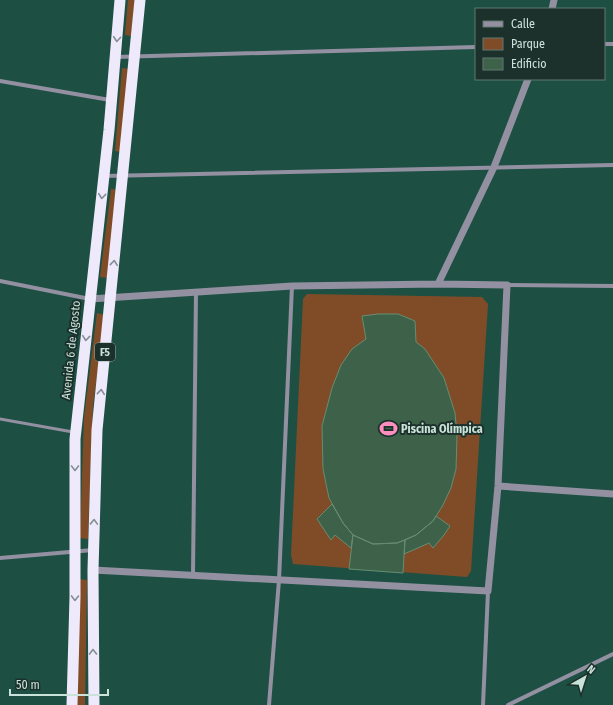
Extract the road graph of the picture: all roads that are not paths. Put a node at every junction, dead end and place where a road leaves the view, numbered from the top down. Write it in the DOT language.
graph roads {
  1 [pos="120,0"];
  2 [pos="140,0"];
  3 [pos="475,47"];
  4 [pos="135,56"];
  5 [pos="115,57"];
  6 [pos="528,80"];
  7 [pos="0,81"];
  8 [pos="112,100"];
  9 [pos="613,164"];
  10 [pos="494,167"];
  11 [pos="123,175"];
  12 [pos="104,176"];
  13 [pos="0,281"];
  14 [pos="438,284"];
  15 [pos="292,286"];
  16 [pos="507,286"];
  17 [pos="613,286"];
  18 [pos="196,292"];
  19 [pos="111,298"];
  20 [pos="90,299"];
  21 [pos="0,419"];
  22 [pos="75,432"];
  23 [pos="498,486"];
  24 [pos="613,494"];
  25 [pos="93,550"];
  26 [pos="75,552"];
  27 [pos="1,559"];
  28 [pos="92,570"];
  29 [pos="193,575"];
  30 [pos="279,580"];
  31 [pos="488,591"];
  32 [pos="613,654"];
  33 [pos="72,705"];
  34 [pos="94,705"];
  35 [pos="269,705"];
  36 [pos="483,705"];
  37 [pos="508,705"];
  1 -- 5 [label="highway, Avenida 6 de Agosto / F5, one-way"];
  2 -- 4 [label="highway, F5"];
  3 -- 4 [label="street"];
  4 -- 5 [label="street"];
  4 -- 11 [label="highway, F5"];
  5 -- 8 [label="highway, Avenida 6 de Agosto / F5"];
  6 -- 10 [label="street"];
  7 -- 8 [label="street"];
  8 -- 12 [label="highway, Avenida 6 de Agosto / F5"];
  9 -- 10 [label="street"];
  10 -- 11 [label="street"];
  10 -- 14 [label="street"];
  11 -- 12 [label="street"];
  19 -- 11 [label="highway, F5, one-way"];
  12 -- 20 [label="highway, Avenida 6 de Agosto / F5, one-way"];
  13 -- 20 [label="street"];
  14 -- 15 [label="street"];
  14 -- 16 [label="street"];
  15 -- 18 [label="street"];
  15 -- 30 [label="street"];
  16 -- 17 [label="street"];
  16 -- 23 [label="street"];
  18 -- 19 [label="street"];
  18 -- 29 [label="street"];
  19 -- 20 [label="street"];
  25 -- 19 [label="highway, F5, one-way"];
  20 -- 22 [label="highway, Avenida 6 de Agosto / F5, one-way"];
  21 -- 22 [label="lane"];
  22 -- 26 [label="highway, Avenida 6 de Agosto / F5, one-way"];
  23 -- 24 [label="street"];
  23 -- 31 [label="street"];
  25 -- 26 [label="street"];
  25 -- 28 [label="highway, F5"];
  26 -- 27 [label="street"];
  26 -- 33 [label="highway, Avenida 6 de Agosto / F5, one-way"];
  28 -- 29 [label="street"];
  34 -- 28 [label="highway, F5, one-way"];
  29 -- 30 [label="street"];
  30 -- 31 [label="street"];
  30 -- 35 [label="street"];
  31 -- 36 [label="street"];
  32 -- 37 [label="street"];
}
